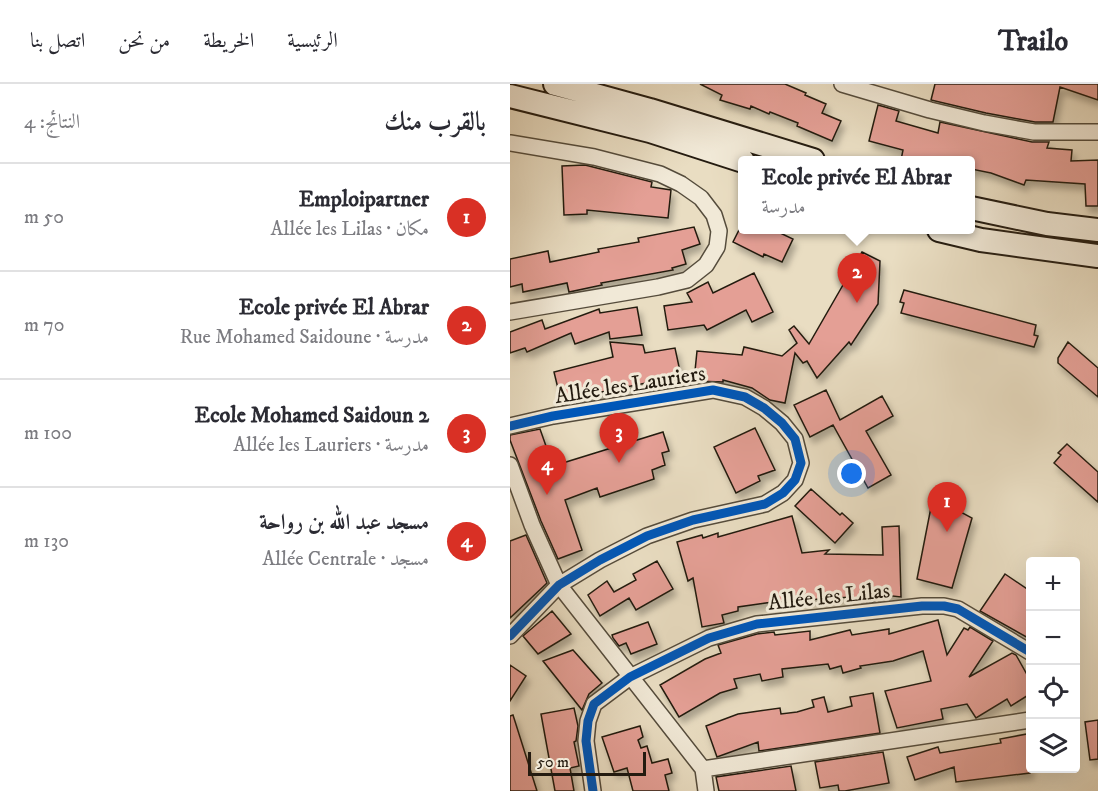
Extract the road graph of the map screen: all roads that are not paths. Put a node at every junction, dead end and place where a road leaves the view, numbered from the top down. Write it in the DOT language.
graph roads {
  1 [pos="555,84"];
  2 [pos="842,84"];
  3 [pos="514,95"];
  4 [pos="1098,132"];
  5 [pos="510,142"];
  6 [pos="800,156"];
  7 [pos="738,159"];
  8 [pos="975,209"];
  9 [pos="1098,230"];
  10 [pos="956,234"];
  11 [pos="1098,256"];
  12 [pos="510,312"];
  13 [pos="510,426"];
  14 [pos="510,465"];
  15 [pos="559,585"];
  16 [pos="510,636"];
  17 [pos="1026,650"];
  18 [pos="630,677"];
  19 [pos="1026,721"];
  20 [pos="703,769"];
  21 [pos="593,791"];
  22 [pos="706,791"];
  1 -- 6 [label="main road"];
  2 -- 4 [label="street"];
  3 -- 7 [label="main road"];
  5 -- 12 [label="street"];
  8 -- 9 [label="main road"];
  10 -- 11 [label="main road"];
  13 -- 15 [label="street, Allée les Lauriers"];
  14 -- 15 [label="street"];
  15 -- 16 [label="street, Allée les Lauriers"];
  15 -- 18 [label="street"];
  17 -- 18 [label="street, Allée les Lilas"];
  18 -- 20 [label="street"];
  18 -- 21 [label="street, Allée les Lilas"];
  19 -- 20 [label="street"];
  20 -- 22 [label="street"];
}
